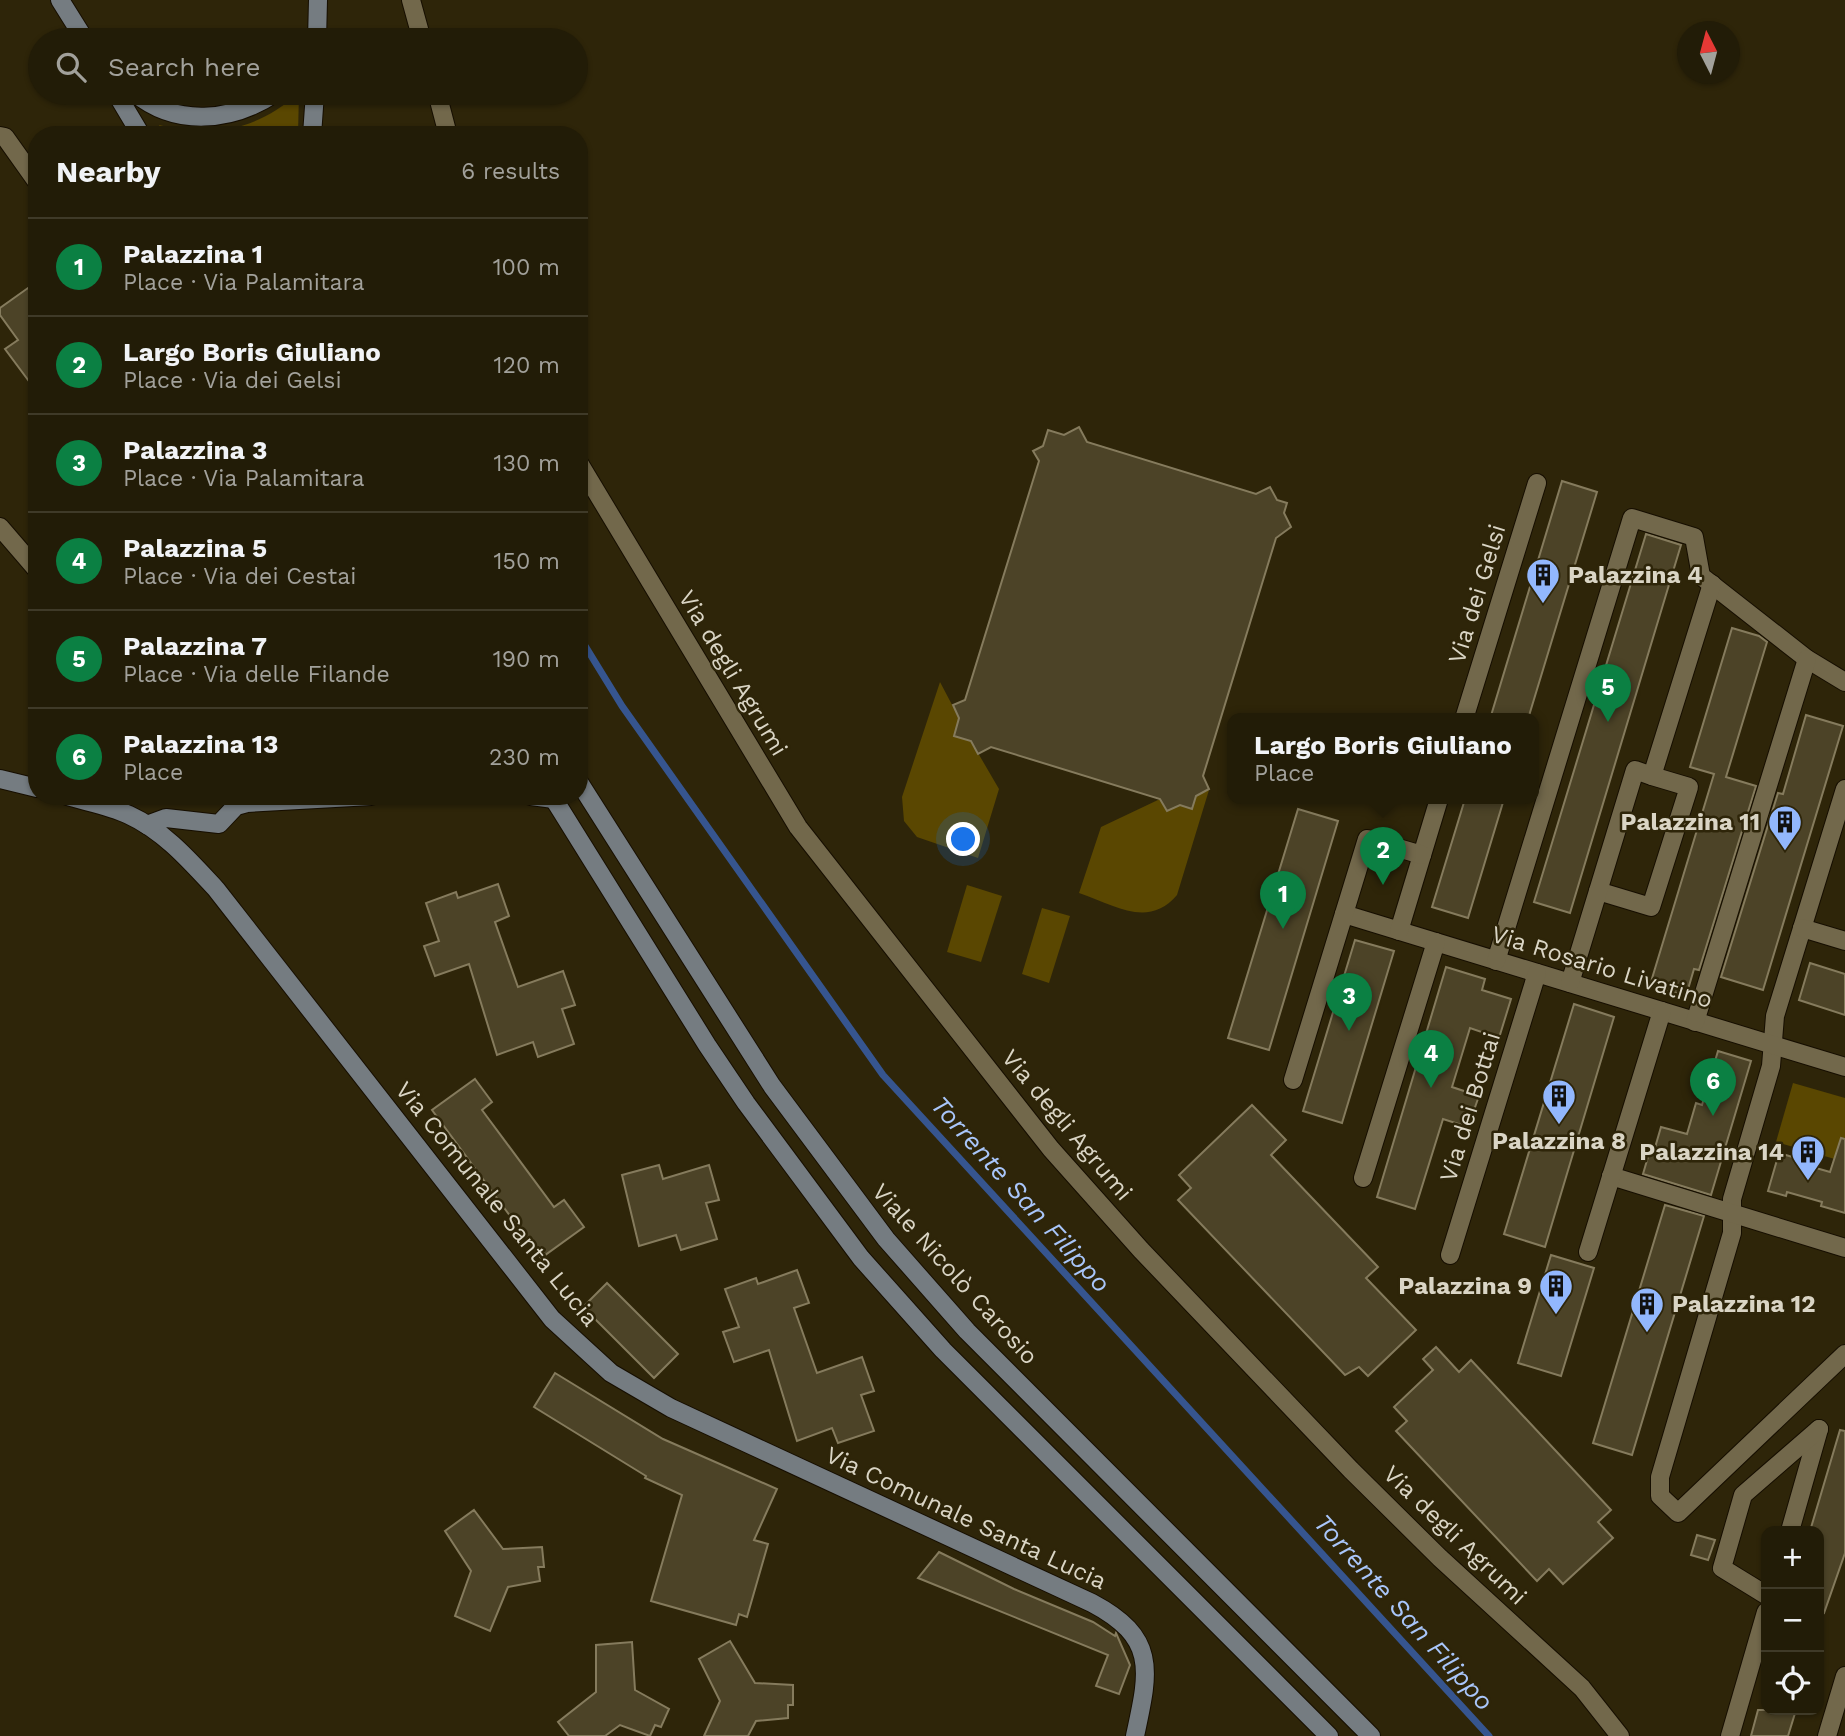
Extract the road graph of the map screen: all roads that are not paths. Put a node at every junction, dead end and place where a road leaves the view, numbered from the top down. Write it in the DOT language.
graph roads {
  1 [pos="60,0"];
  2 [pos="318,0"];
  3 [pos="411,0"];
  4 [pos="318,20"];
  5 [pos="78,28"];
  6 [pos="315,28"];
  7 [pos="318,28"];
  8 [pos="419,28"];
  9 [pos="123,105"];
  10 [pos="154,105"];
  11 [pos="253,105"];
  12 [pos="314,105"];
  13 [pos="440,105"];
  14 [pos="136,126"];
  15 [pos="313,126"];
  16 [pos="446,126"];
  17 [pos="0,136"];
  18 [pos="28,169"];
  19 [pos="588,478"];
  20 [pos="1537,483"];
  21 [pos="0,527"];
  22 [pos="28,560"];
  23 [pos="1706,580"];
  24 [pos="1807,659"];
  25 [pos="1845,682"];
  26 [pos="1466,713"];
  27 [pos="1652,776"];
  28 [pos="0,779"];
  29 [pos="28,786"];
  30 [pos="1845,789"];
  31 [pos="588,796"];
  32 [pos="1437,804"];
  33 [pos="98,805"];
  34 [pos="230,805"];
  35 [pos="558,805"];
  36 [pos="1840,821"];
  37 [pos="147,824"];
  38 [pos="1422,855"];
  39 [pos="1598,891"];
  40 [pos="1344,914"];
  41 [pos="1802,928"];
  42 [pos="1399,931"];
  43 [pos="1845,941"];
  44 [pos="1436,942"];
  45 [pos="1496,961"];
  46 [pos="1537,973"];
  47 [pos="1570,983"];
  48 [pos="1662,1011"];
  49 [pos="1695,1021"];
  50 [pos="1773,1045"];
  51 [pos="1845,1067"];
  52 [pos="1293,1080"];
  53 [pos="1611,1176"];
  54 [pos="1363,1178"];
  55 [pos="1732,1213"];
  56 [pos="1845,1248"];
  57 [pos="1588,1252"];
  58 [pos="1450,1255"];
  59 [pos="1845,1354"];
  60 [pos="1791,1526"];
  61 [pos="1761,1592"];
  62 [pos="1761,1629"];
  63 [pos="1845,1676"];
  64 [pos="1135,1736"];
  65 [pos="1329,1736"];
  66 [pos="1371,1736"];
  67 [pos="1620,1736"];
  68 [pos="1730,1736"];
  69 [pos="1827,1736"];
  1 -- 5 [label="main road"];
  2 -- 4 [label="main road"];
  3 -- 8 [label="street"];
  4 -- 6 [label="main road"];
  4 -- 7 [label="main road"];
  9 -- 14 [label="main road"];
  10 -- 11 [label="main road"];
  12 -- 15 [label="main road"];
  13 -- 16 [label="street"];
  17 -- 18 [label="street"];
  19 -- 67 [label="street, Via degli Agrumi"];
  20 -- 26 [label="street, Via dei Gelsi"];
  21 -- 22 [label="street"];
  23 -- 24 [label="street"];
  23 -- 27 [label="street"];
  23 -- 45 [label="street"];
  24 -- 25 [label="street"];
  24 -- 49 [label="street"];
  27 -- 39 [label="street"];
  27 -- 39 [label="street"];
  28 -- 29 [label="main road"];
  30 -- 36 [label="street"];
  31 -- 66 [label="main road, Viale Nicolò Carosio"];
  32 -- 38 [label="street"];
  33 -- 37 [label="main road, Via Comunale Santa Lucia"];
  34 -- 37 [label="main road"];
  35 -- 65 [label="main road"];
  36 -- 41 [label="street"];
  37 -- 64 [label="main road, Via Comunale Santa Lucia"];
  38 -- 40 [label="street"];
  38 -- 42 [label="street"];
  39 -- 47 [label="street"];
  40 -- 42 [label="street, Via Rosario Livatino"];
  40 -- 52 [label="street"];
  41 -- 43 [label="street"];
  41 -- 50 [label="street"];
  42 -- 44 [label="street, Via Rosario Livatino"];
  44 -- 45 [label="street, Via Rosario Livatino"];
  44 -- 54 [label="street"];
  45 -- 46 [label="street, Via Rosario Livatino"];
  46 -- 47 [label="street, Via Rosario Livatino"];
  46 -- 58 [label="street, Via dei Bottai"];
  47 -- 48 [label="street, Via Rosario Livatino"];
  48 -- 49 [label="street, Via Rosario Livatino"];
  48 -- 53 [label="street"];
  49 -- 50 [label="street, Via Rosario Livatino"];
  50 -- 51 [label="street, Via Rosario Livatino"];
  50 -- 55 [label="street"];
  53 -- 55 [label="street"];
  53 -- 57 [label="street"];
  55 -- 56 [label="street"];
  55 -- 59 [label="street"];
  60 -- 61 [label="street"];
  62 -- 68 [label="street"];
  63 -- 69 [label="street"];
}
